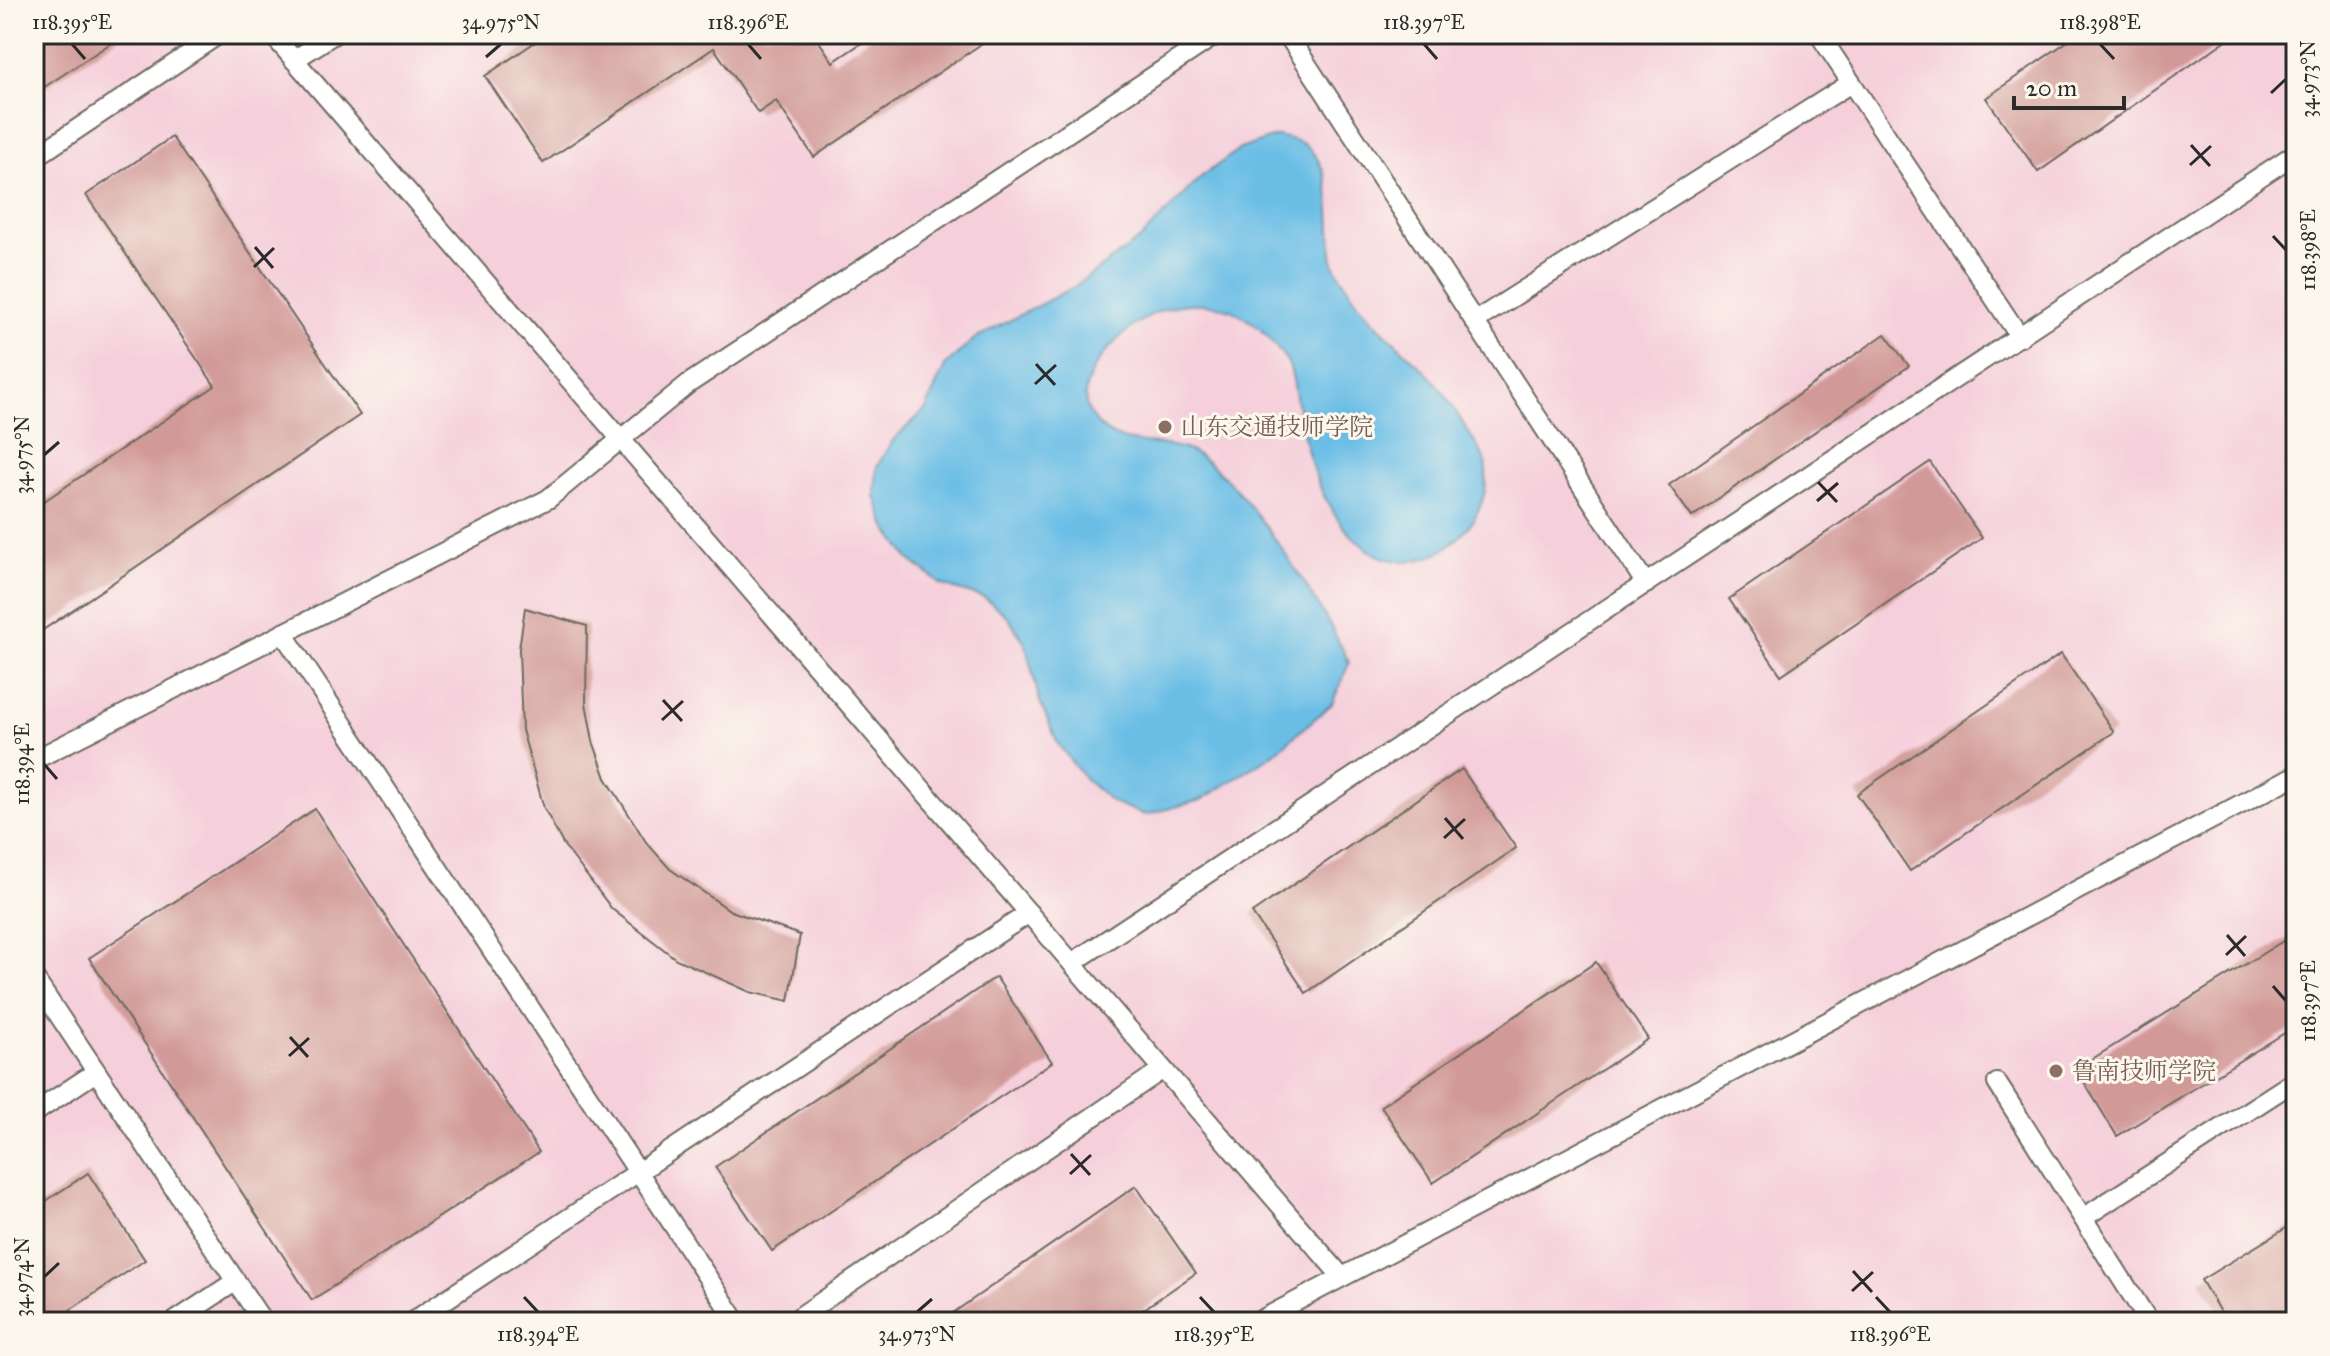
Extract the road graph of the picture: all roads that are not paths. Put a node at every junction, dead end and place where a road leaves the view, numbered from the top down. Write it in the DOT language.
graph roads {
  1 [pos="219,34"];
  2 [pos="272,34"];
  3 [pos="334,34"];
  4 [pos="1217,34"];
  5 [pos="1287,34"];
  6 [pos="1819,34"];
  7 [pos="294,60"];
  8 [pos="1851,83"];
  9 [pos="2296,153"];
  10 [pos="34,158"];
  11 [pos="1475,321"];
  12 [pos="2020,337"];
  13 [pos="621,439"];
  14 [pos="1646,584"];
  15 [pos="283,633"];
  16 [pos="34,760"];
  17 [pos="2296,775"];
  18 [pos="1029,913"];
  19 [pos="1072,963"];
  20 [pos="34,978"];
  21 [pos="1163,1069"];
  22 [pos="96,1072"];
  23 [pos="2296,1080"];
  24 [pos="1997,1083"];
  25 [pos="34,1113"];
  26 [pos="639,1172"];
  27 [pos="2083,1218"];
  28 [pos="1342,1277"];
  29 [pos="236,1281"];
  30 [pos="174,1322"];
  31 [pos="263,1322"];
  32 [pos="412,1322"];
  33 [pos="737,1322"];
  34 [pos="792,1322"];
  35 [pos="1257,1322"];
  36 [pos="2149,1322"];
  1 -- 10 [label="lane"];
  2 -- 7 [label="lane"];
  3 -- 7 [label="lane"];
  4 -- 13 [label="lane"];
  5 -- 11 [label="lane"];
  6 -- 8 [label="lane"];
  7 -- 13 [label="lane"];
  8 -- 11 [label="lane"];
  8 -- 12 [label="lane"];
  9 -- 12 [label="lane"];
  11 -- 14 [label="lane"];
  12 -- 14 [label="lane"];
  13 -- 15 [label="lane"];
  13 -- 18 [label="lane"];
  14 -- 19 [label="lane"];
  15 -- 16 [label="lane"];
  15 -- 26 [label="lane"];
  17 -- 28 [label="lane"];
  18 -- 19 [label="lane"];
  18 -- 26 [label="lane"];
  19 -- 21 [label="lane"];
  20 -- 22 [label="lane"];
  21 -- 28 [label="lane"];
  21 -- 34 [label="lane"];
  22 -- 25 [label="lane"];
  22 -- 29 [label="lane"];
  23 -- 27 [label="lane"];
  24 -- 27 [label="lane"];
  26 -- 32 [label="lane"];
  26 -- 33 [label="lane"];
  27 -- 36 [label="lane"];
  28 -- 35 [label="lane"];
  29 -- 30 [label="lane"];
  29 -- 31 [label="lane"];
}
